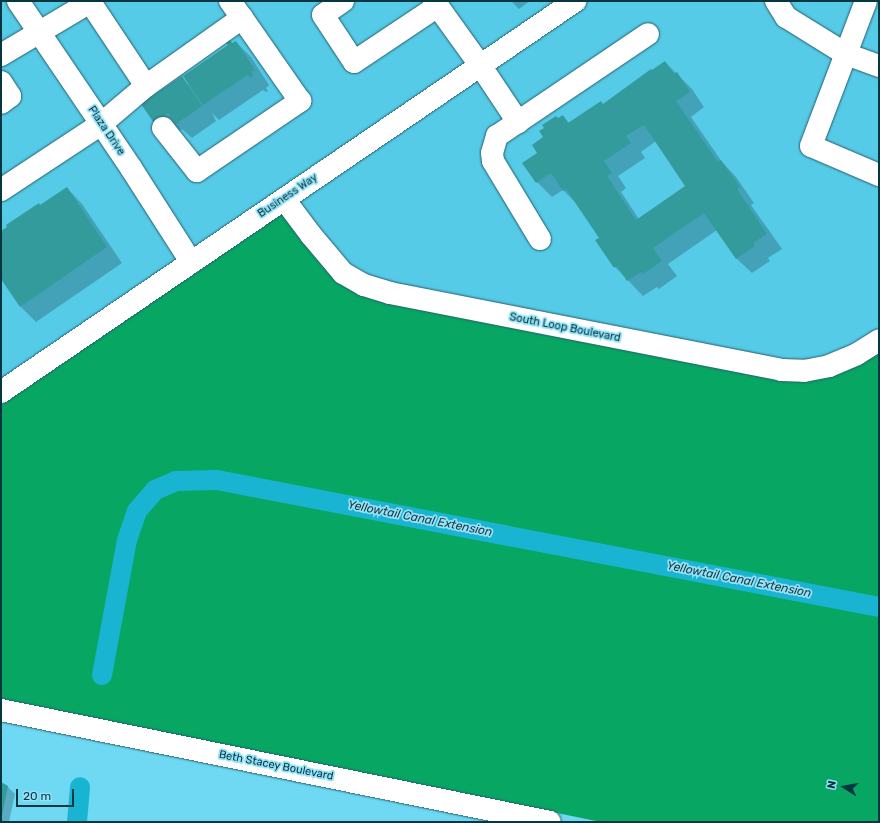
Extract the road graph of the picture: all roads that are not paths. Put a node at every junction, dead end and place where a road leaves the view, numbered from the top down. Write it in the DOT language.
graph roads {
  1 [pos="18,1"];
  2 [pos="343,1"];
  3 [pos="575,1"];
  4 [pos="776,1"];
  5 [pos="866,1"];
  6 [pos="91,2"];
  7 [pos="436,4"];
  8 [pos="236,9"];
  9 [pos="40,32"];
  10 [pos="648,34"];
  11 [pos="846,54"];
  12 [pos="1,55"];
  13 [pos="480,65"];
  14 [pos="879,66"];
  15 [pos="1,82"];
  16 [pos="146,86"];
  17 [pos="1,103"];
  18 [pos="518,122"];
  19 [pos="101,124"];
  20 [pos="163,128"];
  21 [pos="879,175"];
  22 [pos="1,190"];
  23 [pos="284,199"];
  24 [pos="540,239"];
  25 [pos="191,262"];
  26 [pos="879,340"];
  27 [pos="1,392"];
  28 [pos="1,710"];
  29 [pos="550,822"];
  1 -- 9 [label="street, Plaza Drive"];
  2 -- 7 [label="street"];
  3 -- 13 [label="street, Business Way"];
  4 -- 11 [label="street"];
  5 -- 11 [label="street"];
  6 -- 9 [label="street"];
  6 -- 16 [label="street"];
  7 -- 13 [label="street"];
  8 -- 16 [label="street"];
  8 -- 20 [label="street"];
  9 -- 12 [label="street"];
  9 -- 19 [label="street, Plaza Drive"];
  10 -- 18 [label="street"];
  11 -- 14 [label="street"];
  11 -- 21 [label="street"];
  13 -- 18 [label="street"];
  13 -- 23 [label="street, Business Way"];
  15 -- 17 [label="street"];
  16 -- 19 [label="street"];
  18 -- 24 [label="street"];
  19 -- 22 [label="street"];
  19 -- 25 [label="street, Plaza Drive"];
  23 -- 25 [label="street, Business Way"];
  23 -- 26 [label="street, South Loop Boulevard"];
  25 -- 27 [label="street, Business Way"];
  28 -- 29 [label="street, Beth Stacey Boulevard"];
}
